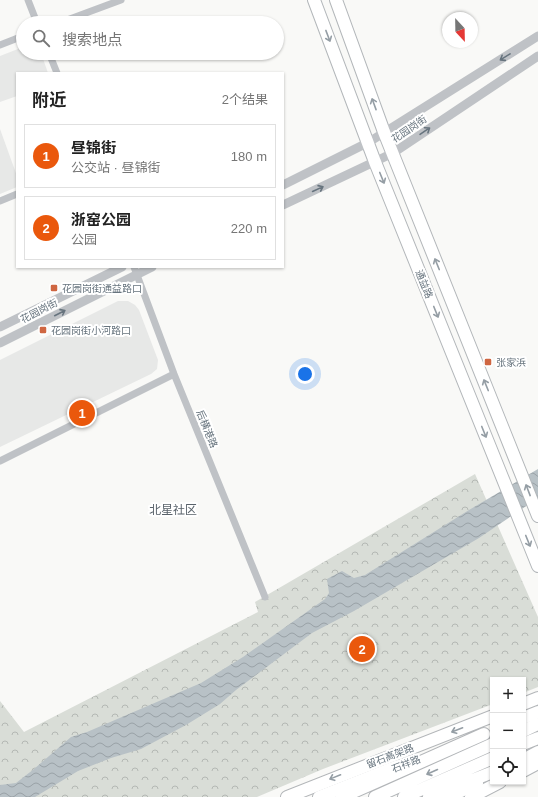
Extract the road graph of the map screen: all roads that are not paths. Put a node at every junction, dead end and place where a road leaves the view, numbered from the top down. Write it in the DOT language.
graph roads {
  1 [pos="28,0"];
  2 [pos="122,0"];
  3 [pos="314,0"];
  4 [pos="336,0"];
  5 [pos="34,16"];
  6 [pos="78,16"];
  7 [pos="538,36"];
  8 [pos="16,39"];
  9 [pos="0,45"];
  10 [pos="538,56"];
  11 [pos="52,60"];
  12 [pos="57,72"];
  13 [pos="384,132"];
  14 [pos="368,142"];
  15 [pos="393,153"];
  16 [pos="375,162"];
  17 [pos="284,184"];
  18 [pos="16,194"];
  19 [pos="0,201"];
  20 [pos="284,205"];
  21 [pos="120,268"];
  22 [pos="148,268"];
  23 [pos="135,271"];
  24 [pos="0,328"];
  25 [pos="0,343"];
  26 [pos="174,374"];
  27 [pos="0,461"];
  28 [pos="536,512"];
  29 [pos="538,566"];
  30 [pos="265,597"];
  31 [pos="538,698"];
  32 [pos="526,703"];
  33 [pos="538,712"];
  34 [pos="490,717"];
  35 [pos="526,717"];
  36 [pos="538,724"];
  37 [pos="526,730"];
  38 [pos="488,732"];
  39 [pos="538,738"];
  40 [pos="526,743"];
  41 [pos="490,745"];
  42 [pos="538,752"];
  43 [pos="526,758"];
  44 [pos="490,759"];
  45 [pos="538,763"];
  46 [pos="526,769"];
  47 [pos="490,775"];
  48 [pos="490,776"];
  49 [pos="494,785"];
  50 [pos="287,797"];
  51 [pos="319,797"];
  52 [pos="342,797"];
  53 [pos="375,797"];
  54 [pos="404,797"];
  55 [pos="429,797"];
  56 [pos="449,797"];
  57 [pos="471,797"];
  1 -- 5 [label="street"];
  2 -- 6 [label="street"];
  3 -- 14 [label="main road, 通益路, one-way"];
  13 -- 4 [label="main road, 通益路, one-way"];
  7 -- 13 [label="street, 花园岗街, one-way"];
  8 -- 9 [label="street"];
  15 -- 10 [label="street, 花园岗街, one-way"];
  11 -- 12 [label="street"];
  13 -- 14 [label="street, 花园岗街"];
  13 -- 15 [label="main road, 通益路"];
  14 -- 16 [label="main road, 通益路"];
  14 -- 17 [label="street, 花园岗街"];
  15 -- 16 [label="street, 花园岗街"];
  28 -- 15 [label="main road, 通益路, one-way"];
  20 -- 16 [label="street, 花园岗街, one-way"];
  16 -- 29 [label="main road, 通益路, one-way"];
  18 -- 19 [label="street"];
  21 -- 24 [label="street, 花园岗街"];
  22 -- 23 [label="street, 花园岗街"];
  25 -- 23 [label="street, 花园岗街, one-way"];
  23 -- 26 [label="street, 后横港路"];
  26 -- 27 [label="street"];
  26 -- 30 [label="street, 后横港路"];
  31 -- 32 [label="main road"];
  33 -- 35 [label="main road"];
  34 -- 50 [label="main road, 留石高架路, one-way"];
  36 -- 37 [label="main road"];
  38 -- 51 [label="main road, 石祥路"];
  38 -- 52 [label="main road"];
  39 -- 40 [label="main road"];
  41 -- 53 [label="main road, one-way"];
  42 -- 43 [label="main road"];
  44 -- 54 [label="main road"];
  45 -- 46 [label="main road"];
  47 -- 55 [label="main road"];
  48 -- 56 [label="main road"];
  49 -- 57 [label="main road"];
}
